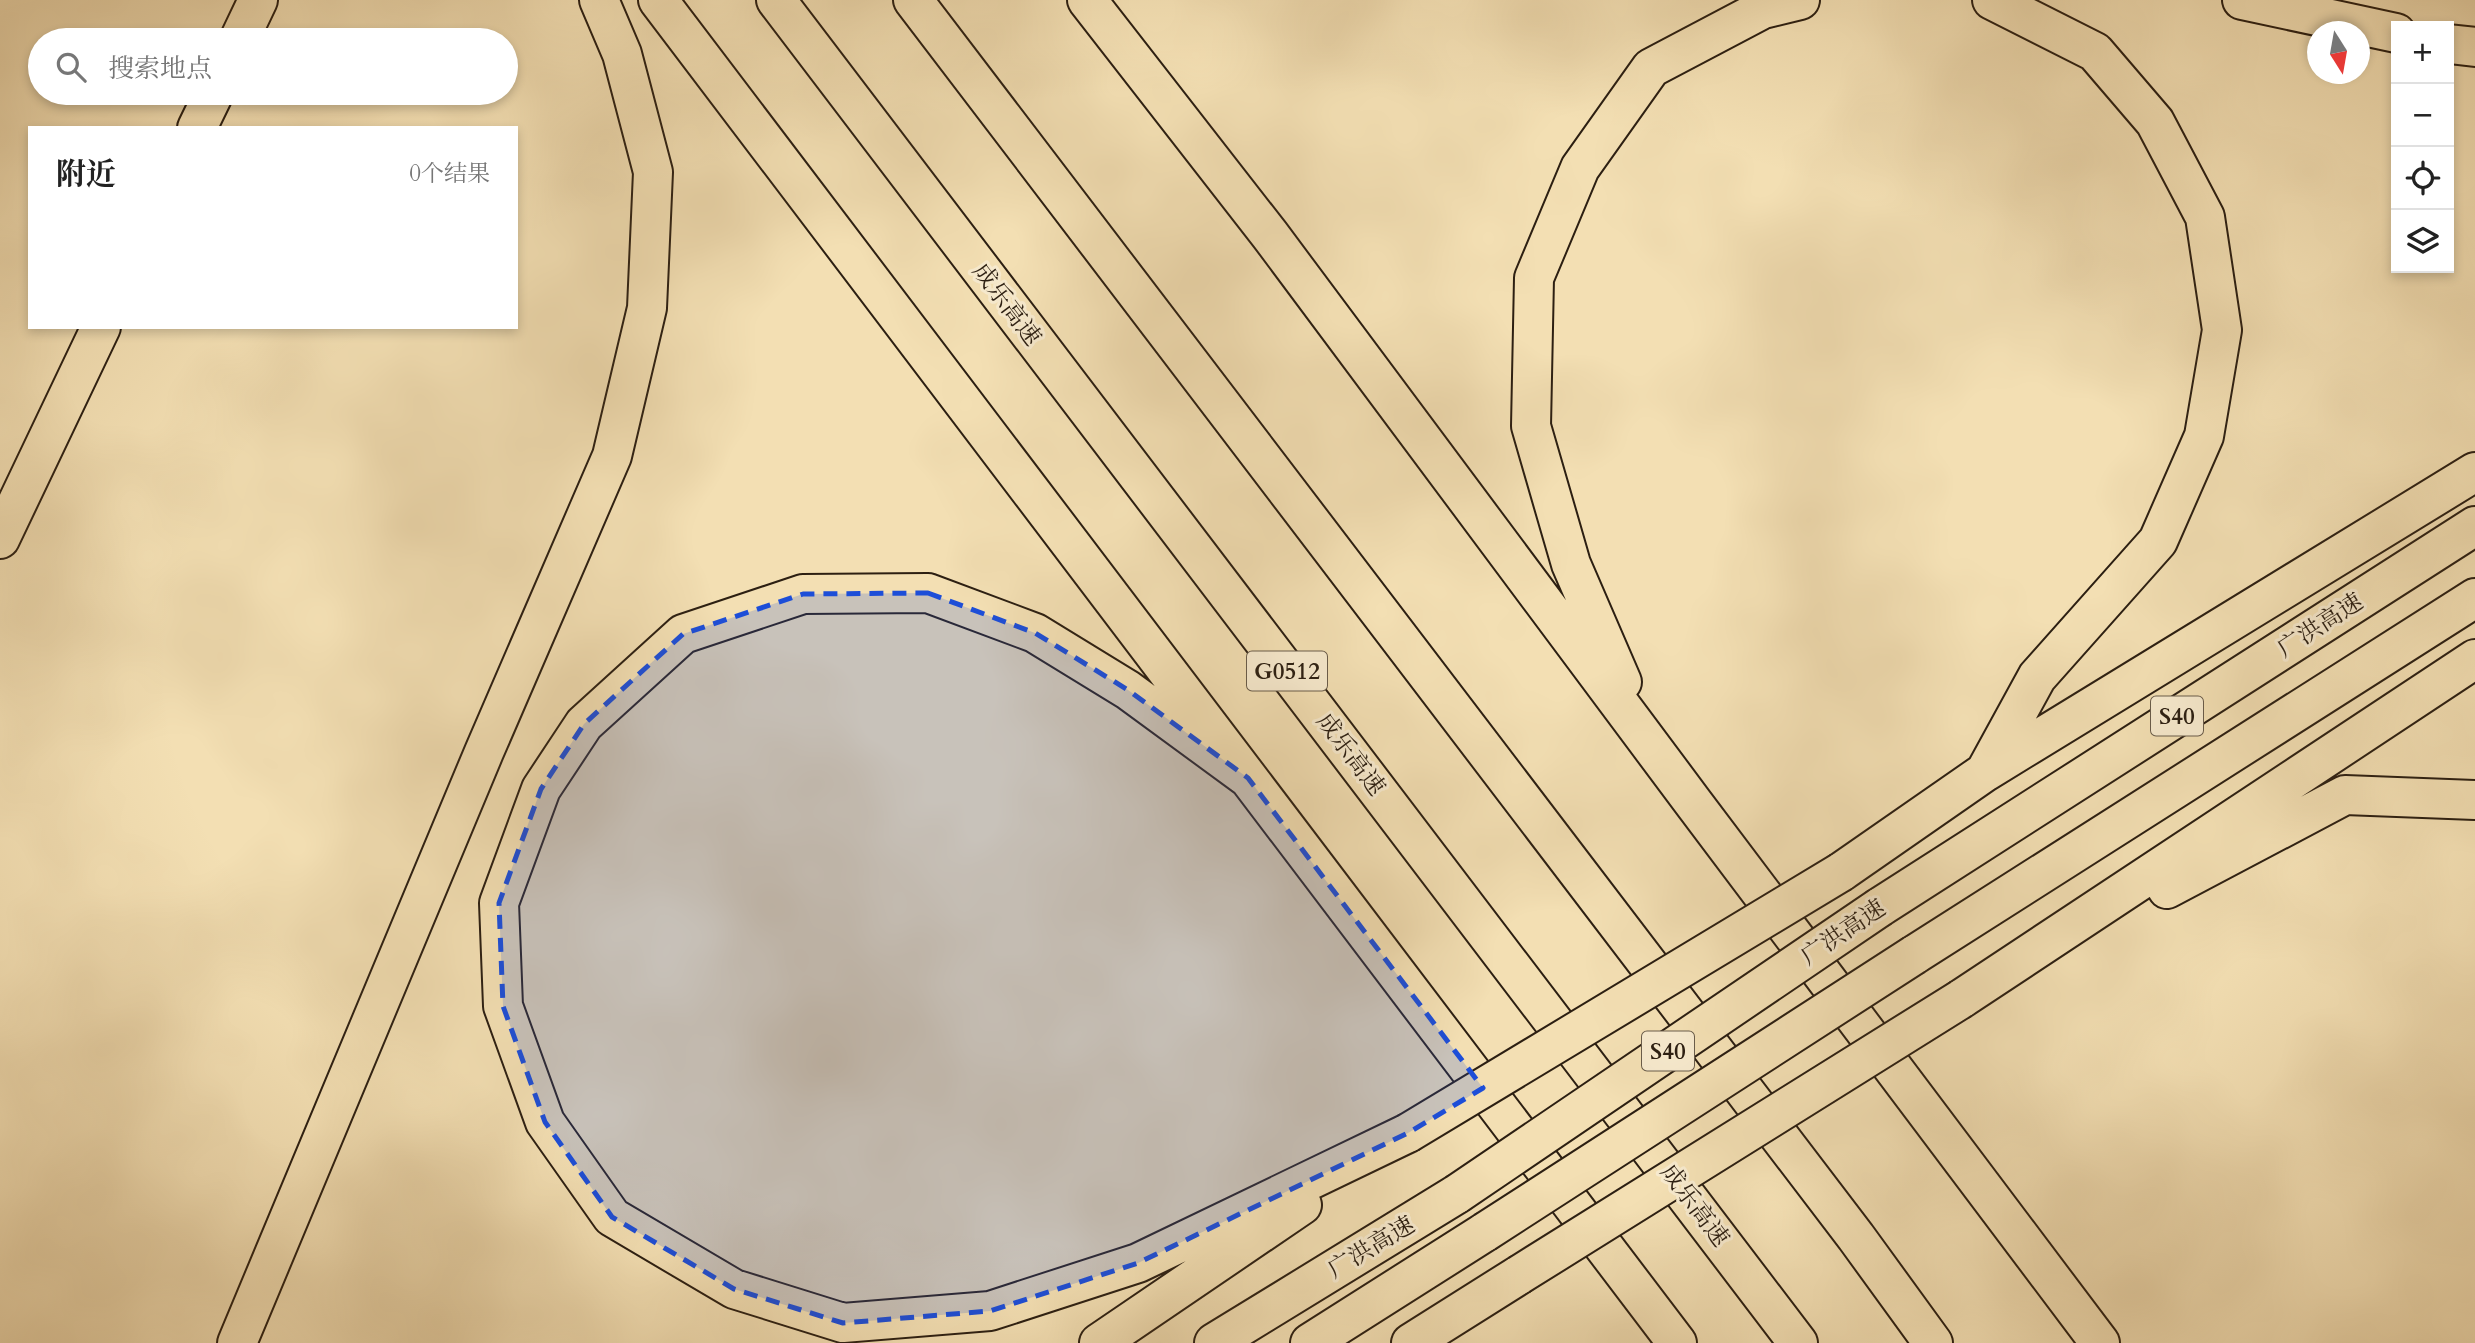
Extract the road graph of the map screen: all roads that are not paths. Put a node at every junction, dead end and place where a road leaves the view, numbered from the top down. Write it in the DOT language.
graph roads {
  1 [pos="258,0"];
  2 [pos="599,0"];
  3 [pos="658,0"];
  4 [pos="776,0"];
  5 [pos="913,0"];
  6 [pos="1087,0"];
  7 [pos="1800,0"];
  8 [pos="1992,0"];
  9 [pos="2242,0"];
  10 [pos="245,28"];
  11 [pos="2391,32"];
  12 [pos="2454,45"];
  13 [pos="2475,47"];
  14 [pos="208,105"];
  15 [pos="198,126"];
  16 [pos="100,329"];
  17 [pos="2475,472"];
  18 [pos="2475,526"];
  19 [pos="0,539"];
  20 [pos="2475,598"];
  21 [pos="2475,659"];
  22 [pos="1648,742"];
  23 [pos="1985,772"];
  24 [pos="1248,778"];
  25 [pos="2475,800"];
  26 [pos="1961,999"];
  27 [pos="1408,1133"];
  28 [pos="2073,1307"];
  29 [pos="237,1343"];
  30 [pos="1099,1343"];
  31 [pos="1214,1343"];
  32 [pos="1310,1343"];
  33 [pos="1411,1343"];
  34 [pos="1677,1343"];
  35 [pos="1798,1343"];
  36 [pos="1933,1343"];
  37 [pos="2100,1343"];
  38 [pos="2118,1343"];
  1 -- 10 [label="main road"];
  2 -- 29 [label="main road"];
  3 -- 24 [label="main road"];
  4 -- 35 [label="main road, 成乐高速 / G0512"];
  5 -- 36 [label="main road"];
  6 -- 22 [label="main road"];
  7 -- 22 [label="main road"];
  8 -- 23 [label="main road"];
  9 -- 11 [label="main road"];
  12 -- 13 [label="main road"];
  14 -- 15 [label="main road"];
  16 -- 19 [label="main road"];
  17 -- 23 [label="main road"];
  18 -- 31 [label="main road, 广洪高速 / S40, bridge"];
  20 -- 32 [label="main road, 广洪高速 / S40, bridge"];
  21 -- 26 [label="main road"];
  22 -- 28 [label="main road"];
  23 -- 27 [label="main road, bridge"];
  24 -- 27 [label="main road"];
  24 -- 34 [label="main road"];
  25 -- 26 [label="main road"];
  26 -- 33 [label="main road, bridge"];
  27 -- 30 [label="main road"];
  28 -- 37 [label="main road"];
  28 -- 38 [label="main road"];
}
